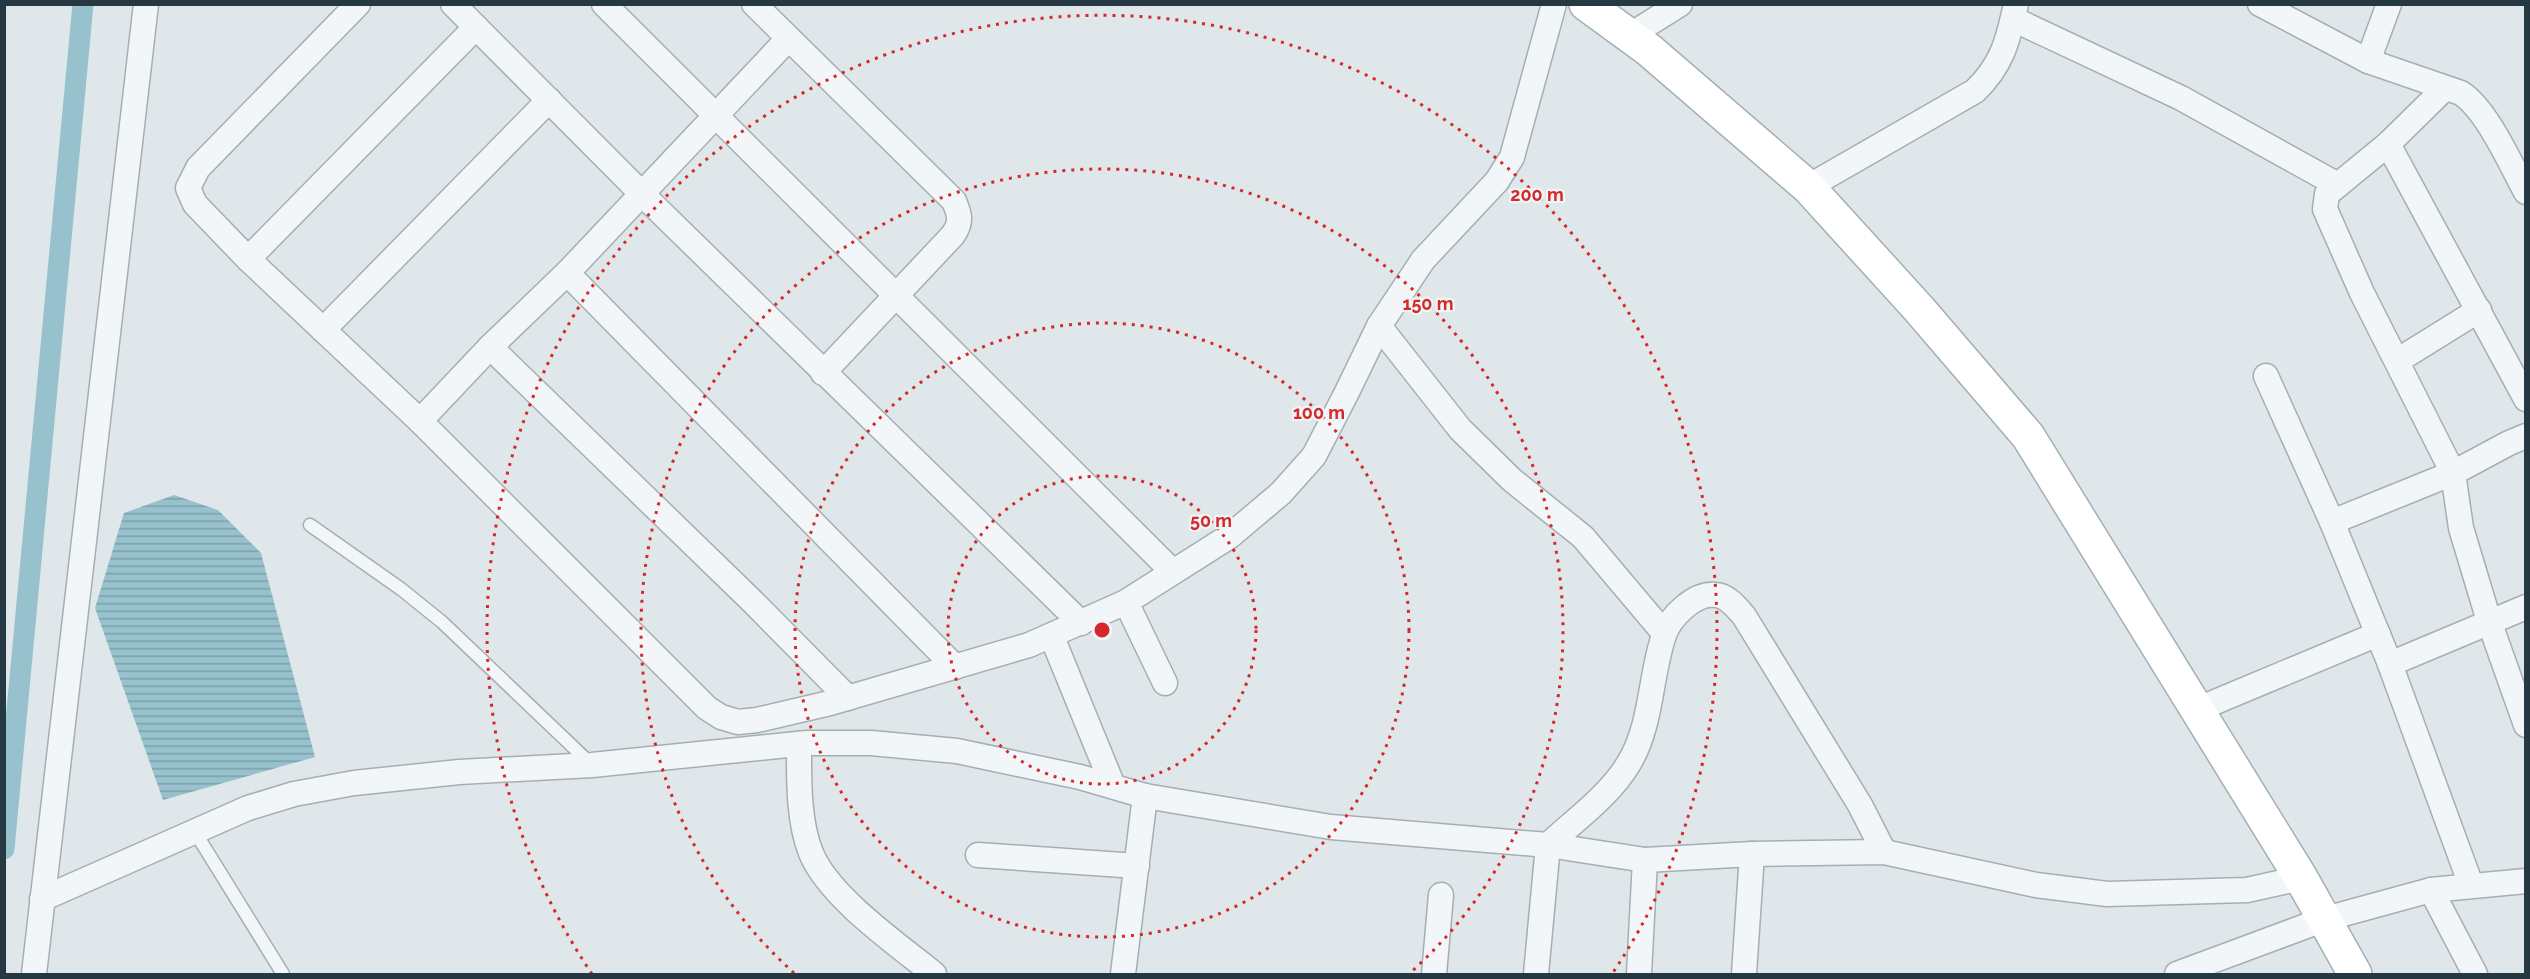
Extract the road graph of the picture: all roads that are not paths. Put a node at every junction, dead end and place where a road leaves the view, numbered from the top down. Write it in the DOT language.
graph roads {
  1 [pos="146,4"];
  2 [pos="358,4"];
  3 [pos="453,4"];
  4 [pos="604,4"];
  5 [pos="754,4"];
  6 [pos="1554,4"];
  7 [pos="1586,4"];
  8 [pos="1680,4"];
  9 [pos="2260,4"];
  10 [pos="2389,4"];
  11 [pos="2015,12"];
  12 [pos="476,27"];
  13 [pos="1629,36"];
  14 [pos="788,39"];
  15 [pos="2368,61"];
  16 [pos="2445,88"];
  17 [pos="549,100"];
  18 [pos="716,116"];
  19 [pos="2388,144"];
  20 [pos="2338,184"];
  21 [pos="1808,187"];
  22 [pos="2526,192"];
  23 [pos="642,194"];
  24 [pos="248,259"];
  25 [pos="567,273"];
  26 [pos="896,296"];
  27 [pos="2479,310"];
  28 [pos="1379,326"];
  29 [pos="323,330"];
  30 [pos="490,347"];
  31 [pos="2397,362"];
  32 [pos="824,373"];
  33 [pos="2265,376"];
  34 [pos="2526,399"];
  35 [pos="420,421"];
  36 [pos="2526,436"];
  37 [pos="2453,473"];
  38 [pos="2332,522"];
  39 [pos="310,525"];
  40 [pos="1173,573"];
  41 [pos="1126,603"];
  42 [pos="2526,607"];
  43 [pos="2488,621"];
  44 [pos="1081,623"];
  45 [pos="1664,633"];
  46 [pos="2378,634"];
  47 [pos="1052,637"];
  48 [pos="2390,664"];
  49 [pos="955,667"];
  50 [pos="1164,683"];
  51 [pos="2519,683"];
  52 [pos="848,698"];
  53 [pos="800,710"];
  54 [pos="2196,710"];
  55 [pos="2526,725"];
  56 [pos="803,744"];
  57 [pos="592,765"];
  58 [pos="1113,786"];
  59 [pos="1145,796"];
  60 [pos="195,832"];
  61 [pos="1548,844"];
  62 [pos="1884,852"];
  63 [pos="1752,854"];
  64 [pos="978,855"];
  65 [pos="1645,860"];
  66 [pos="1137,866"];
  67 [pos="2301,878"];
  68 [pos="2471,885"];
  69 [pos="2523,887"];
  70 [pos="2431,890"];
  71 [pos="1441,895"];
  72 [pos="42,899"];
  73 [pos="2325,919"];
  74 [pos="2188,973"];
  75 [pos="34,975"];
  76 [pos="283,975"];
  77 [pos="934,975"];
  78 [pos="1123,975"];
  79 [pos="1434,975"];
  80 [pos="1536,975"];
  81 [pos="1640,975"];
  82 [pos="1744,975"];
  83 [pos="2355,975"];
  84 [pos="2475,975"];
  1 -- 72 [label="street"];
  2 -- 24 [label="street"];
  3 -- 12 [label="street"];
  4 -- 18 [label="street"];
  5 -- 14 [label="street"];
  6 -- 28 [label="street"];
  7 -- 13 [label="street"];
  8 -- 13 [label="street"];
  9 -- 15 [label="street"];
  10 -- 15 [label="street"];
  11 -- 20 [label="street"];
  11 -- 21 [label="street"];
  12 -- 17 [label="street"];
  12 -- 24 [label="street"];
  13 -- 21 [label="street"];
  14 -- 18 [label="street"];
  14 -- 26 [label="street"];
  15 -- 16 [label="street"];
  16 -- 19 [label="street"];
  16 -- 22 [label="street"];
  17 -- 23 [label="street"];
  17 -- 29 [label="street"];
  18 -- 23 [label="street"];
  18 -- 26 [label="street"];
  19 -- 20 [label="street"];
  19 -- 27 [label="street"];
  20 -- 31 [label="street"];
  21 -- 54 [label="street"];
  23 -- 25 [label="street"];
  23 -- 32 [label="street"];
  24 -- 29 [label="street"];
  25 -- 30 [label="street"];
  25 -- 49 [label="street"];
  26 -- 32 [label="street"];
  26 -- 40 [label="street"];
  27 -- 31 [label="street"];
  27 -- 34 [label="street"];
  28 -- 40 [label="street"];
  28 -- 45 [label="street"];
  29 -- 35 [label="street"];
  30 -- 35 [label="street"];
  30 -- 52 [label="street"];
  31 -- 37 [label="street"];
  32 -- 44 [label="street"];
  33 -- 38 [label="street"];
  35 -- 53 [label="street"];
  36 -- 37 [label="street"];
  37 -- 38 [label="street"];
  37 -- 43 [label="street"];
  38 -- 46 [label="street"];
  39 -- 57 [label="lane"];
  40 -- 41 [label="street"];
  41 -- 44 [label="street"];
  41 -- 50 [label="street"];
  42 -- 43 [label="street"];
  43 -- 48 [label="street"];
  43 -- 51 [label="street"];
  44 -- 47 [label="street"];
  45 -- 61 [label="street"];
  45 -- 62 [label="street"];
  46 -- 48 [label="street"];
  46 -- 54 [label="street"];
  47 -- 49 [label="street"];
  47 -- 58 [label="street"];
  48 -- 68 [label="street"];
  49 -- 52 [label="street"];
  51 -- 55 [label="street"];
  52 -- 53 [label="street"];
  53 -- 56 [label="street"];
  54 -- 67 [label="street"];
  56 -- 57 [label="street"];
  56 -- 58 [label="street"];
  56 -- 77 [label="street"];
  57 -- 60 [label="street"];
  58 -- 59 [label="street"];
  59 -- 61 [label="street"];
  59 -- 66 [label="street"];
  60 -- 72 [label="street"];
  60 -- 76 [label="lane"];
  61 -- 65 [label="street"];
  61 -- 80 [label="street"];
  62 -- 63 [label="street"];
  62 -- 67 [label="street"];
  63 -- 65 [label="street"];
  63 -- 82 [label="street"];
  64 -- 66 [label="street"];
  65 -- 81 [label="street"];
  66 -- 78 [label="street"];
  67 -- 73 [label="street"];
  68 -- 69 [label="street"];
  68 -- 70 [label="street"];
  70 -- 73 [label="street"];
  70 -- 84 [label="street"];
  71 -- 79 [label="street"];
  72 -- 75 [label="street"];
  73 -- 74 [label="street"];
  73 -- 83 [label="street"];
}
